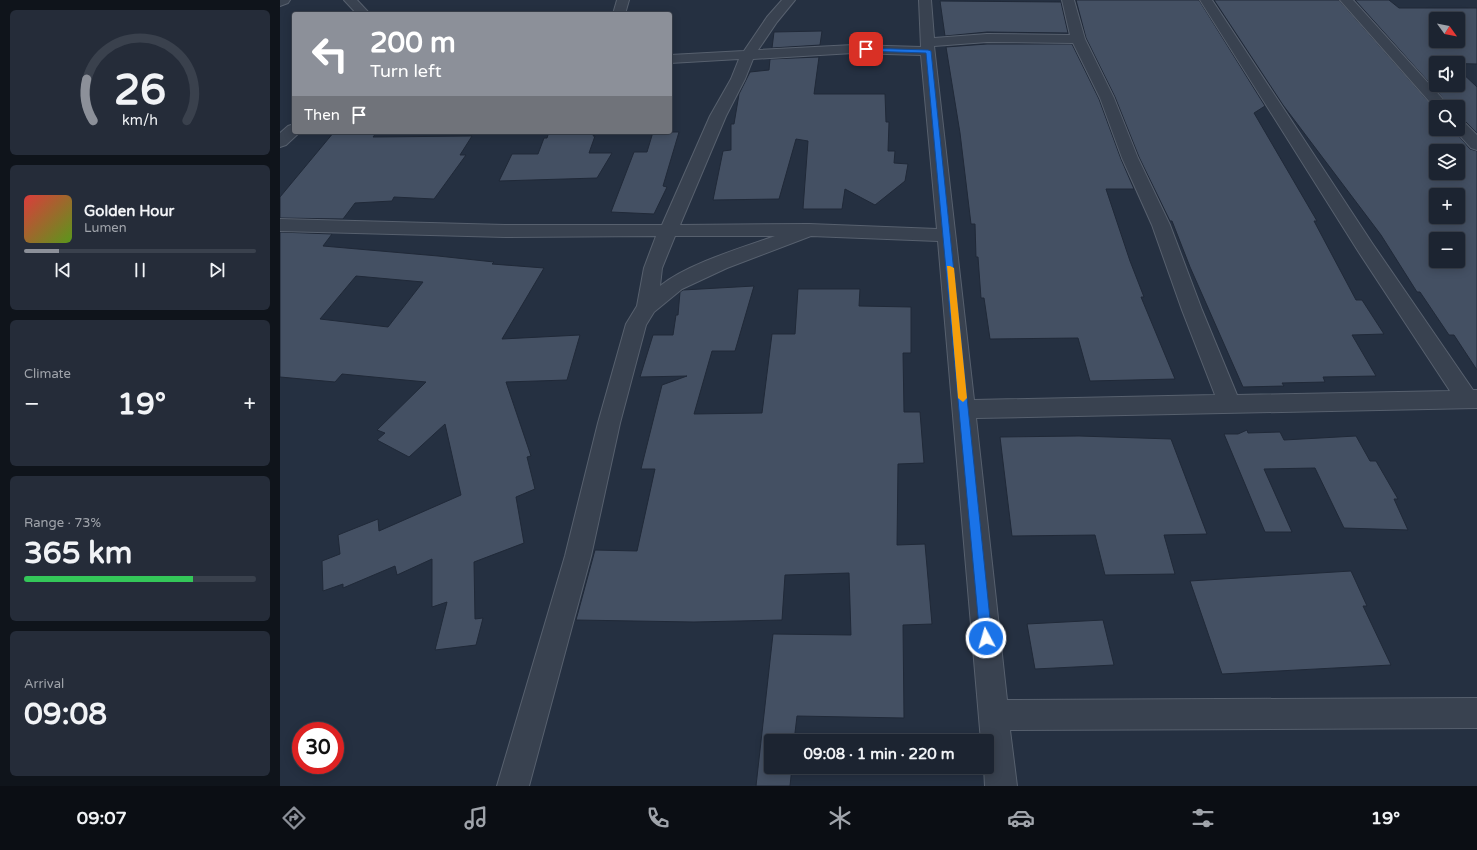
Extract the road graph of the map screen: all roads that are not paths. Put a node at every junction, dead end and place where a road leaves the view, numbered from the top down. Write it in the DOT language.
graph roads {
  1 [pos="284,0"];
  2 [pos="350,0"];
  3 [pos="623,0"];
  4 [pos="789,0"];
  5 [pos="925,0"];
  6 [pos="1068,0"];
  7 [pos="1206,0"];
  8 [pos="1346,0"];
  9 [pos="280,2"];
  10 [pos="362,12"];
  11 [pos="620,12"];
  12 [pos="1078,39"];
  13 [pos="928,47"];
  14 [pos="748,55"];
  15 [pos="672,59"];
  16 [pos="1436,100"];
  17 [pos="292,131"];
  18 [pos="1465,131"];
  19 [pos="280,142"];
  20 [pos="1477,144"];
  21 [pos="281,225"];
  22 [pos="667,229"];
  23 [pos="809,230"];
  24 [pos="946,235"];
  25 [pos="647,307"];
  26 [pos="1472,399"];
  27 [pos="1230,404"];
  28 [pos="964,409"];
  29 [pos="1477,713"];
  30 [pos="994,714"];
  31 [pos="512,786"];
  32 [pos="1001,786"];
  1 -- 9 [label="street"];
  2 -- 10 [label="street"];
  3 -- 11 [label="street"];
  4 -- 14 [label="street"];
  5 -- 13 [label="street"];
  6 -- 12 [label="street"];
  7 -- 26 [label="street"];
  8 -- 16 [label="street"];
  12 -- 13 [label="street"];
  12 -- 27 [label="street"];
  13 -- 14 [label="street"];
  13 -- 24 [label="street"];
  14 -- 15 [label="street"];
  14 -- 22 [label="street"];
  17 -- 19 [label="street"];
  18 -- 20 [label="street"];
  21 -- 22 [label="street"];
  22 -- 23 [label="street"];
  22 -- 25 [label="street"];
  23 -- 24 [label="street"];
  23 -- 25 [label="street"];
  24 -- 28 [label="street"];
  25 -- 31 [label="street"];
  26 -- 27 [label="street"];
  27 -- 28 [label="street"];
  28 -- 30 [label="street"];
  29 -- 30 [label="street"];
  30 -- 32 [label="street"];
}
